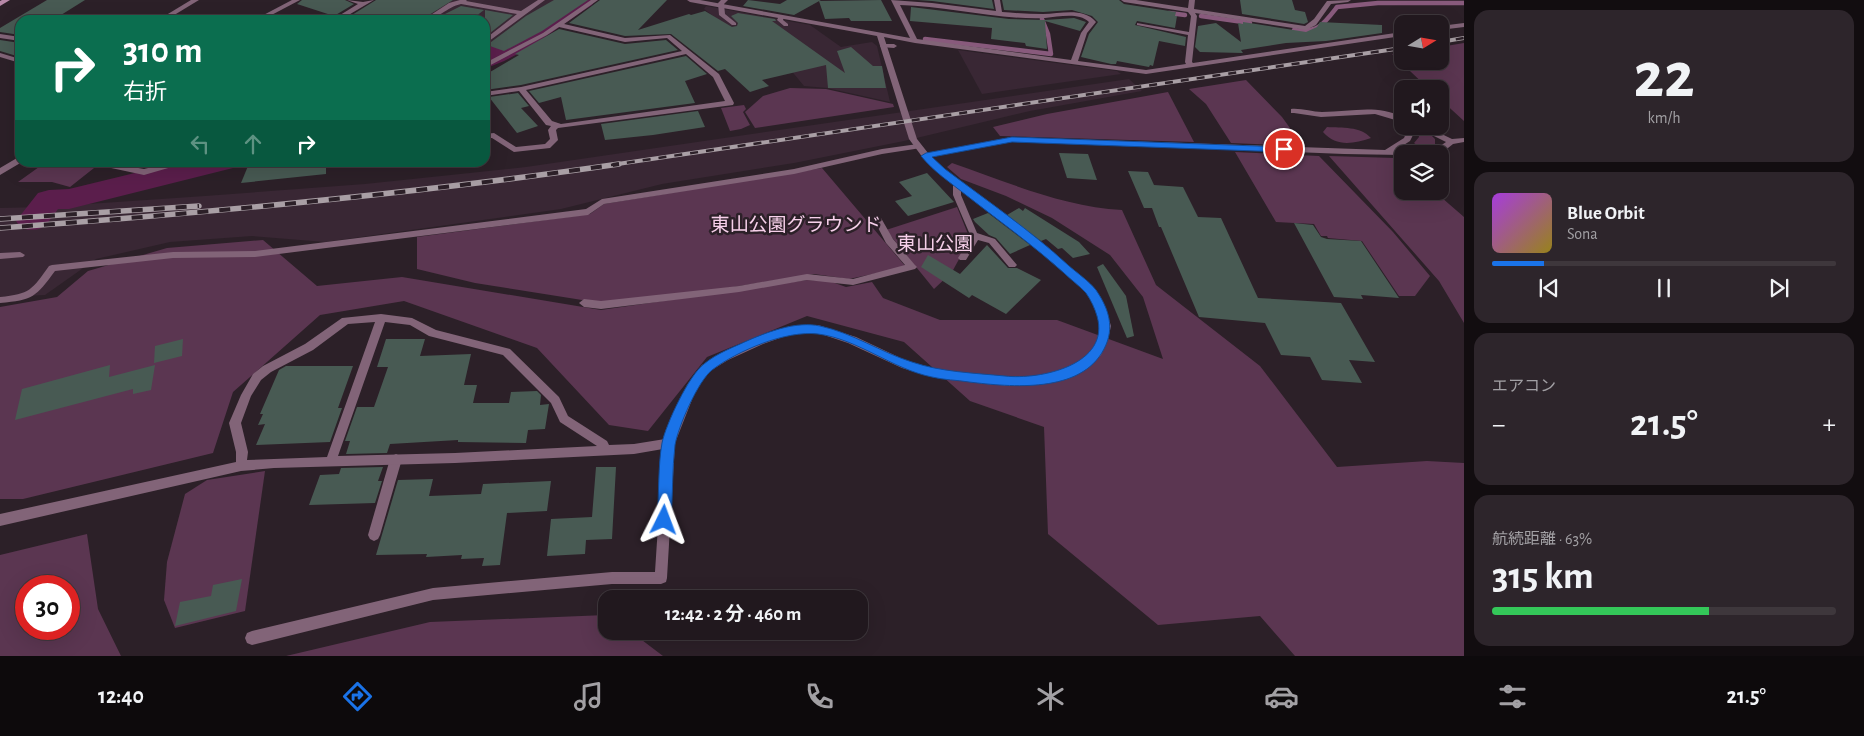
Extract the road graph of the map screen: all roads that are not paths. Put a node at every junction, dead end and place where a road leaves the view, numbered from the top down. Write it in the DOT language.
graph roads {
  1 [pos="8,0"];
  2 [pos="195,0"];
  3 [pos="297,0"];
  4 [pos="350,0"];
  5 [pos="371,0"];
  6 [pos="542,0"];
  7 [pos="596,0"];
  8 [pos="690,0"];
  9 [pos="998,0"];
  10 [pos="1124,0"];
  11 [pos="1192,0"];
  12 [pos="1348,0"];
  13 [pos="463,1"];
  14 [pos="895,1"];
  15 [pos="1326,1"];
  16 [pos="723,3"];
  17 [pos="0,4"];
  18 [pos="364,4"];
  19 [pos="1191,11"];
  20 [pos="999,12"];
  21 [pos="522,13"];
  22 [pos="170,15"];
  23 [pos="268,15"];
  24 [pos="344,15"];
  25 [pos="434,15"];
  26 [pos="781,17"];
  27 [pos="734,24"];
  28 [pos="1139,24"];
  29 [pos="558,25"];
  30 [pos="786,25"];
  31 [pos="1464,25"];
  32 [pos="1449,27"];
  33 [pos="1191,34"];
  34 [pos="880,35"];
  35 [pos="1394,35"];
  36 [pos="0,36"];
  37 [pos="15,38"];
  38 [pos="490,38"];
  39 [pos="914,41"];
  40 [pos="883,46"];
  41 [pos="894,46"];
  42 [pos="686,52"];
  43 [pos="4,56"];
  44 [pos="0,61"];
  45 [pos="1074,61"];
  46 [pos="490,63"];
  47 [pos="1191,65"];
  48 [pos="521,88"];
  49 [pos="490,93"];
  50 [pos="1294,111"];
  51 [pos="1394,115"];
  52 [pos="556,125"];
  53 [pos="1409,135"];
  54 [pos="1438,135"];
  55 [pos="490,136"];
  56 [pos="1464,140"];
  57 [pos="1451,142"];
  58 [pos="918,146"];
  59 [pos="1388,152"];
  60 [pos="926,156"];
  61 [pos="15,163"];
  62 [pos="116,167"];
  63 [pos="164,167"];
  64 [pos="0,172"];
  65 [pos="957,183"];
  66 [pos="878,220"];
  67 [pos="976,236"];
  68 [pos="20,255"];
  69 [pos="0,256"];
  70 [pos="963,258"];
  71 [pos="1012,265"];
  72 [pos="0,300"];
  73 [pos="584,303"];
  74 [pos="381,318"];
  75 [pos="669,443"];
  76 [pos="603,450"];
  77 [pos="396,460"];
  78 [pos="331,461"];
  79 [pos="241,466"];
  80 [pos="0,520"];
  81 [pos="374,535"];
  82 [pos="252,638"];
  1 -- 17 [label="main road"];
  2 -- 22 [label="street"];
  3 -- 23 [label="street"];
  4 -- 18 [label="street"];
  5 -- 18 [label="street"];
  6 -- 21 [label="street"];
  7 -- 29 [label="street"];
  8 -- 16 [label="street"];
  9 -- 20 [label="street"];
  10 -- 19 [label="street"];
  11 -- 19 [label="street"];
  12 -- 15 [label="street"];
  13 -- 21 [label="street"];
  13 -- 25 [label="street"];
  14 -- 20 [label="street"];
  14 -- 39 [label="street"];
  15 -- 19 [label="street"];
  16 -- 26 [label="street"];
  16 -- 27 [label="street"];
  18 -- 24 [label="street"];
  19 -- 33 [label="street"];
  20 -- 45 [label="street"];
  21 -- 38 [label="street"];
  26 -- 30 [label="street"];
  26 -- 34 [label="street"];
  28 -- 33 [label="street"];
  29 -- 42 [label="street"];
  29 -- 46 [label="street"];
  31 -- 32 [label="street"];
  33 -- 47 [label="street"];
  34 -- 39 [label="street"];
  34 -- 40 [label="street"];
  35 -- 47 [label="street"];
  36 -- 37 [label="street"];
  39 -- 45 [label="street"];
  40 -- 41 [label="street"];
  40 -- 58 [label="street"];
  42 -- 48 [label="street"];
  42 -- 52 [label="street"];
  43 -- 44 [label="street"];
  45 -- 47 [label="street"];
  48 -- 49 [label="street"];
  48 -- 52 [label="street"];
  50 -- 51 [label="street"];
  52 -- 55 [label="street"];
  53 -- 59 [label="street"];
  54 -- 57 [label="street"];
  56 -- 57 [label="street"];
  57 -- 59 [label="street"];
  58 -- 60 [label="street"];
  58 -- 72 [label="street"];
  59 -- 60 [label="street"];
  60 -- 65 [label="street"];
  61 -- 64 [label="street"];
  62 -- 63 [label="street"];
  65 -- 67 [label="street"];
  65 -- 75 [label="street"];
  66 -- 73 [label="street"];
  67 -- 70 [label="street"];
  67 -- 71 [label="street"];
  68 -- 69 [label="street"];
  74 -- 76 [label="street"];
  74 -- 78 [label="street"];
  74 -- 79 [label="street"];
  75 -- 76 [label="street"];
  75 -- 82 [label="street"];
  76 -- 77 [label="street"];
  77 -- 78 [label="street"];
  77 -- 81 [label="street"];
  78 -- 79 [label="street"];
  79 -- 80 [label="street"];
}
